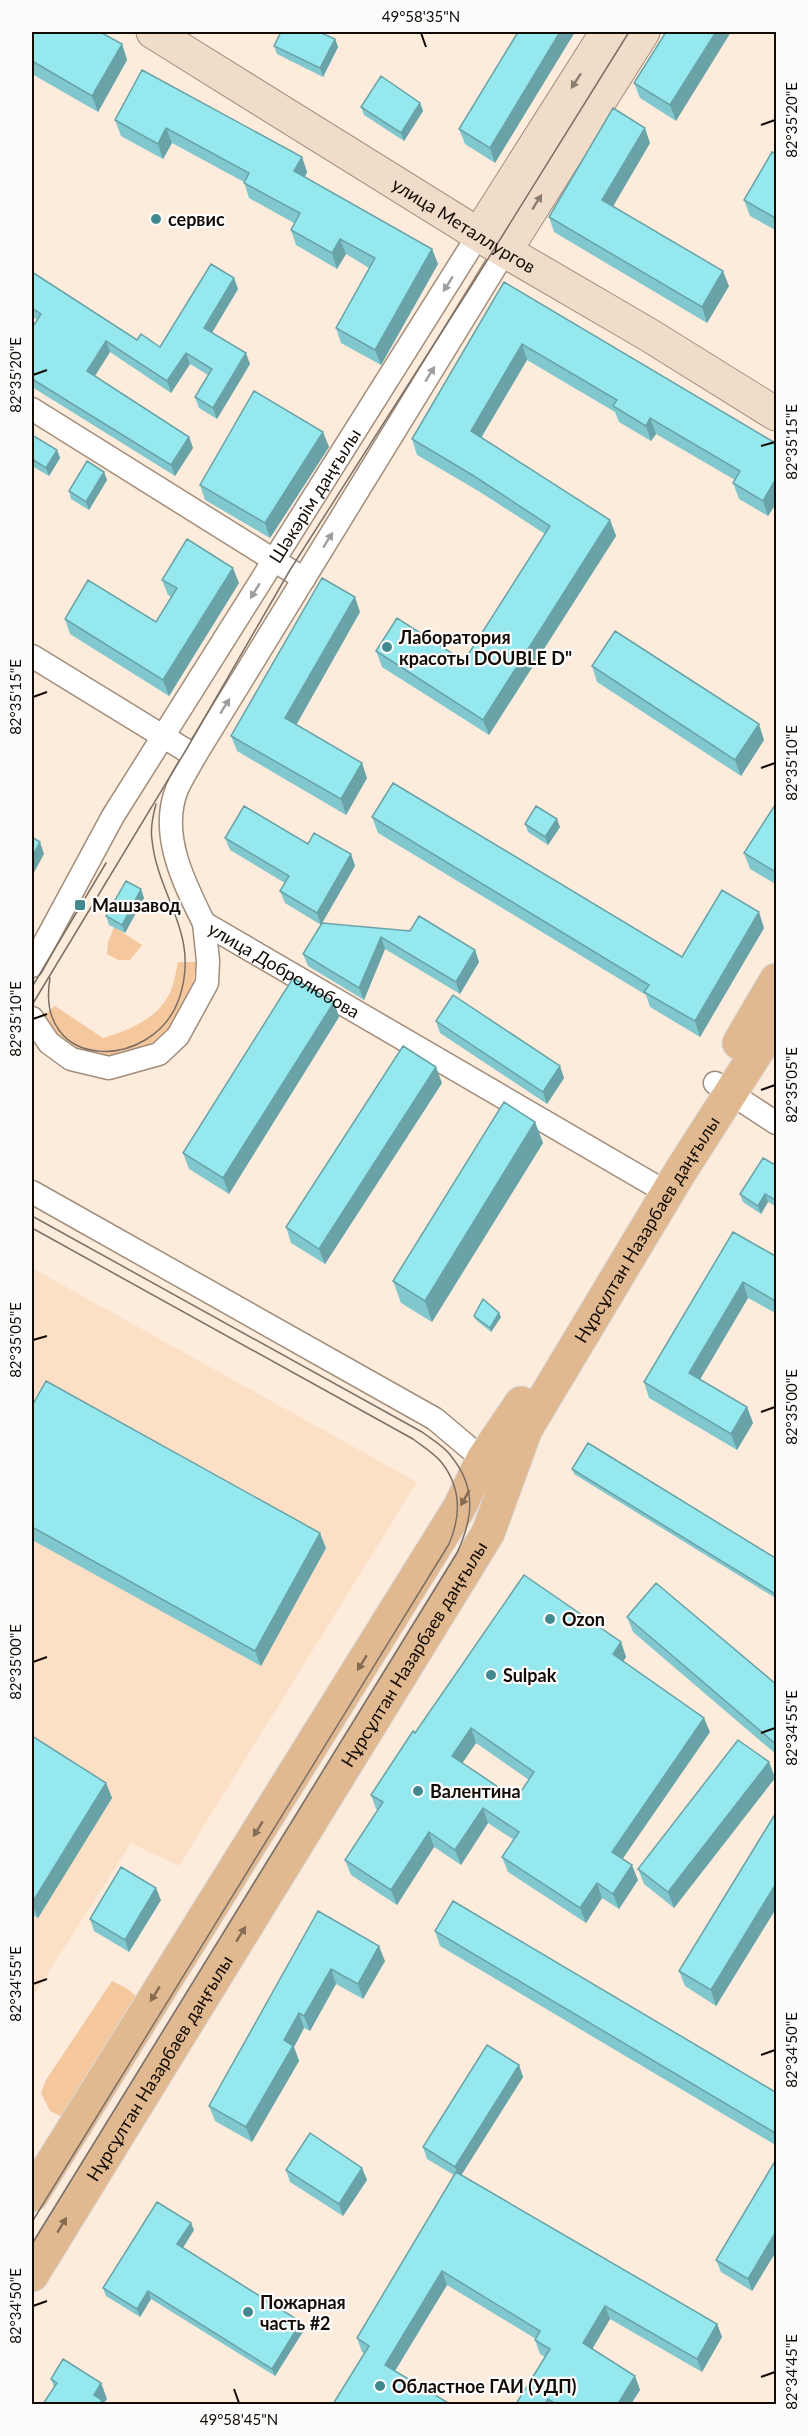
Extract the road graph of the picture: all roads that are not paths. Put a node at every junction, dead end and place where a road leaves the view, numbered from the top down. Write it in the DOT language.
graph roads {
  1 [pos="153,32"];
  2 [pos="607,32"];
  3 [pos="643,32"];
  4 [pos="492,243"];
  5 [pos="32,409"];
  6 [pos="777,414"];
  7 [pos="274,561"];
  8 [pos="304,579"];
  9 [pos="32,656"];
  10 [pos="164,736"];
  11 [pos="195,756"];
  12 [pos="204,923"];
  13 [pos="32,966"];
  14 [pos="777,980"];
  15 [pos="32,1018"];
  16 [pos="777,1022"];
  17 [pos="724,1088"];
  18 [pos="777,1123"];
  19 [pos="652,1184"];
  20 [pos="32,1192"];
  21 [pos="494,1470"];
  22 [pos="32,2195"];
  23 [pos="32,2275"];
  1 -- 4 [label="street, улица Металлургов"];
  2 -- 4 [label="street, Шәкәрім даңғылы, one-way"];
  4 -- 3 [label="street, Шәкәрім даңғылы, one-way"];
  4 -- 6 [label="street, улица Металлургов"];
  4 -- 7 [label="street, Шәкәрім даңғылы, one-way"];
  8 -- 4 [label="street, Шәкәрім даңғылы, one-way"];
  5 -- 7 [label="street"];
  7 -- 8 [label="street"];
  7 -- 10 [label="street, Шәкәрім даңғылы, one-way"];
  11 -- 8 [label="street, Шәкәрім даңғылы, one-way"];
  9 -- 10 [label="street"];
  10 -- 11 [label="street"];
  10 -- 13 [label="street, Шәкәрім даңғылы"];
  11 -- 12 [label="street, улица Добролюбова"];
  12 -- 15 [label="street"];
  12 -- 19 [label="street, улица Добролюбова"];
  14 -- 17 [label="main road, Нұрсұлтан Назарбаев даңғылы"];
  16 -- 17 [label="main road, Нұрсұлтан Назарбаев даңғылы"];
  17 -- 18 [label="street"];
  17 -- 19 [label="main road, Нұрсұлтан Назарбаев даңғылы"];
  17 -- 21 [label="main road, Нұрсұлтан Назарбаев даңғылы"];
  19 -- 21 [label="main road, Нұрсұлтан Назарбаев даңғылы"];
  20 -- 21 [label="street"];
  21 -- 22 [label="main road, Нұрсұлтан Назарбаев даңғылы, one-way"];
  23 -- 21 [label="main road, Нұрсұлтан Назарбаев даңғылы, one-way"];
}
